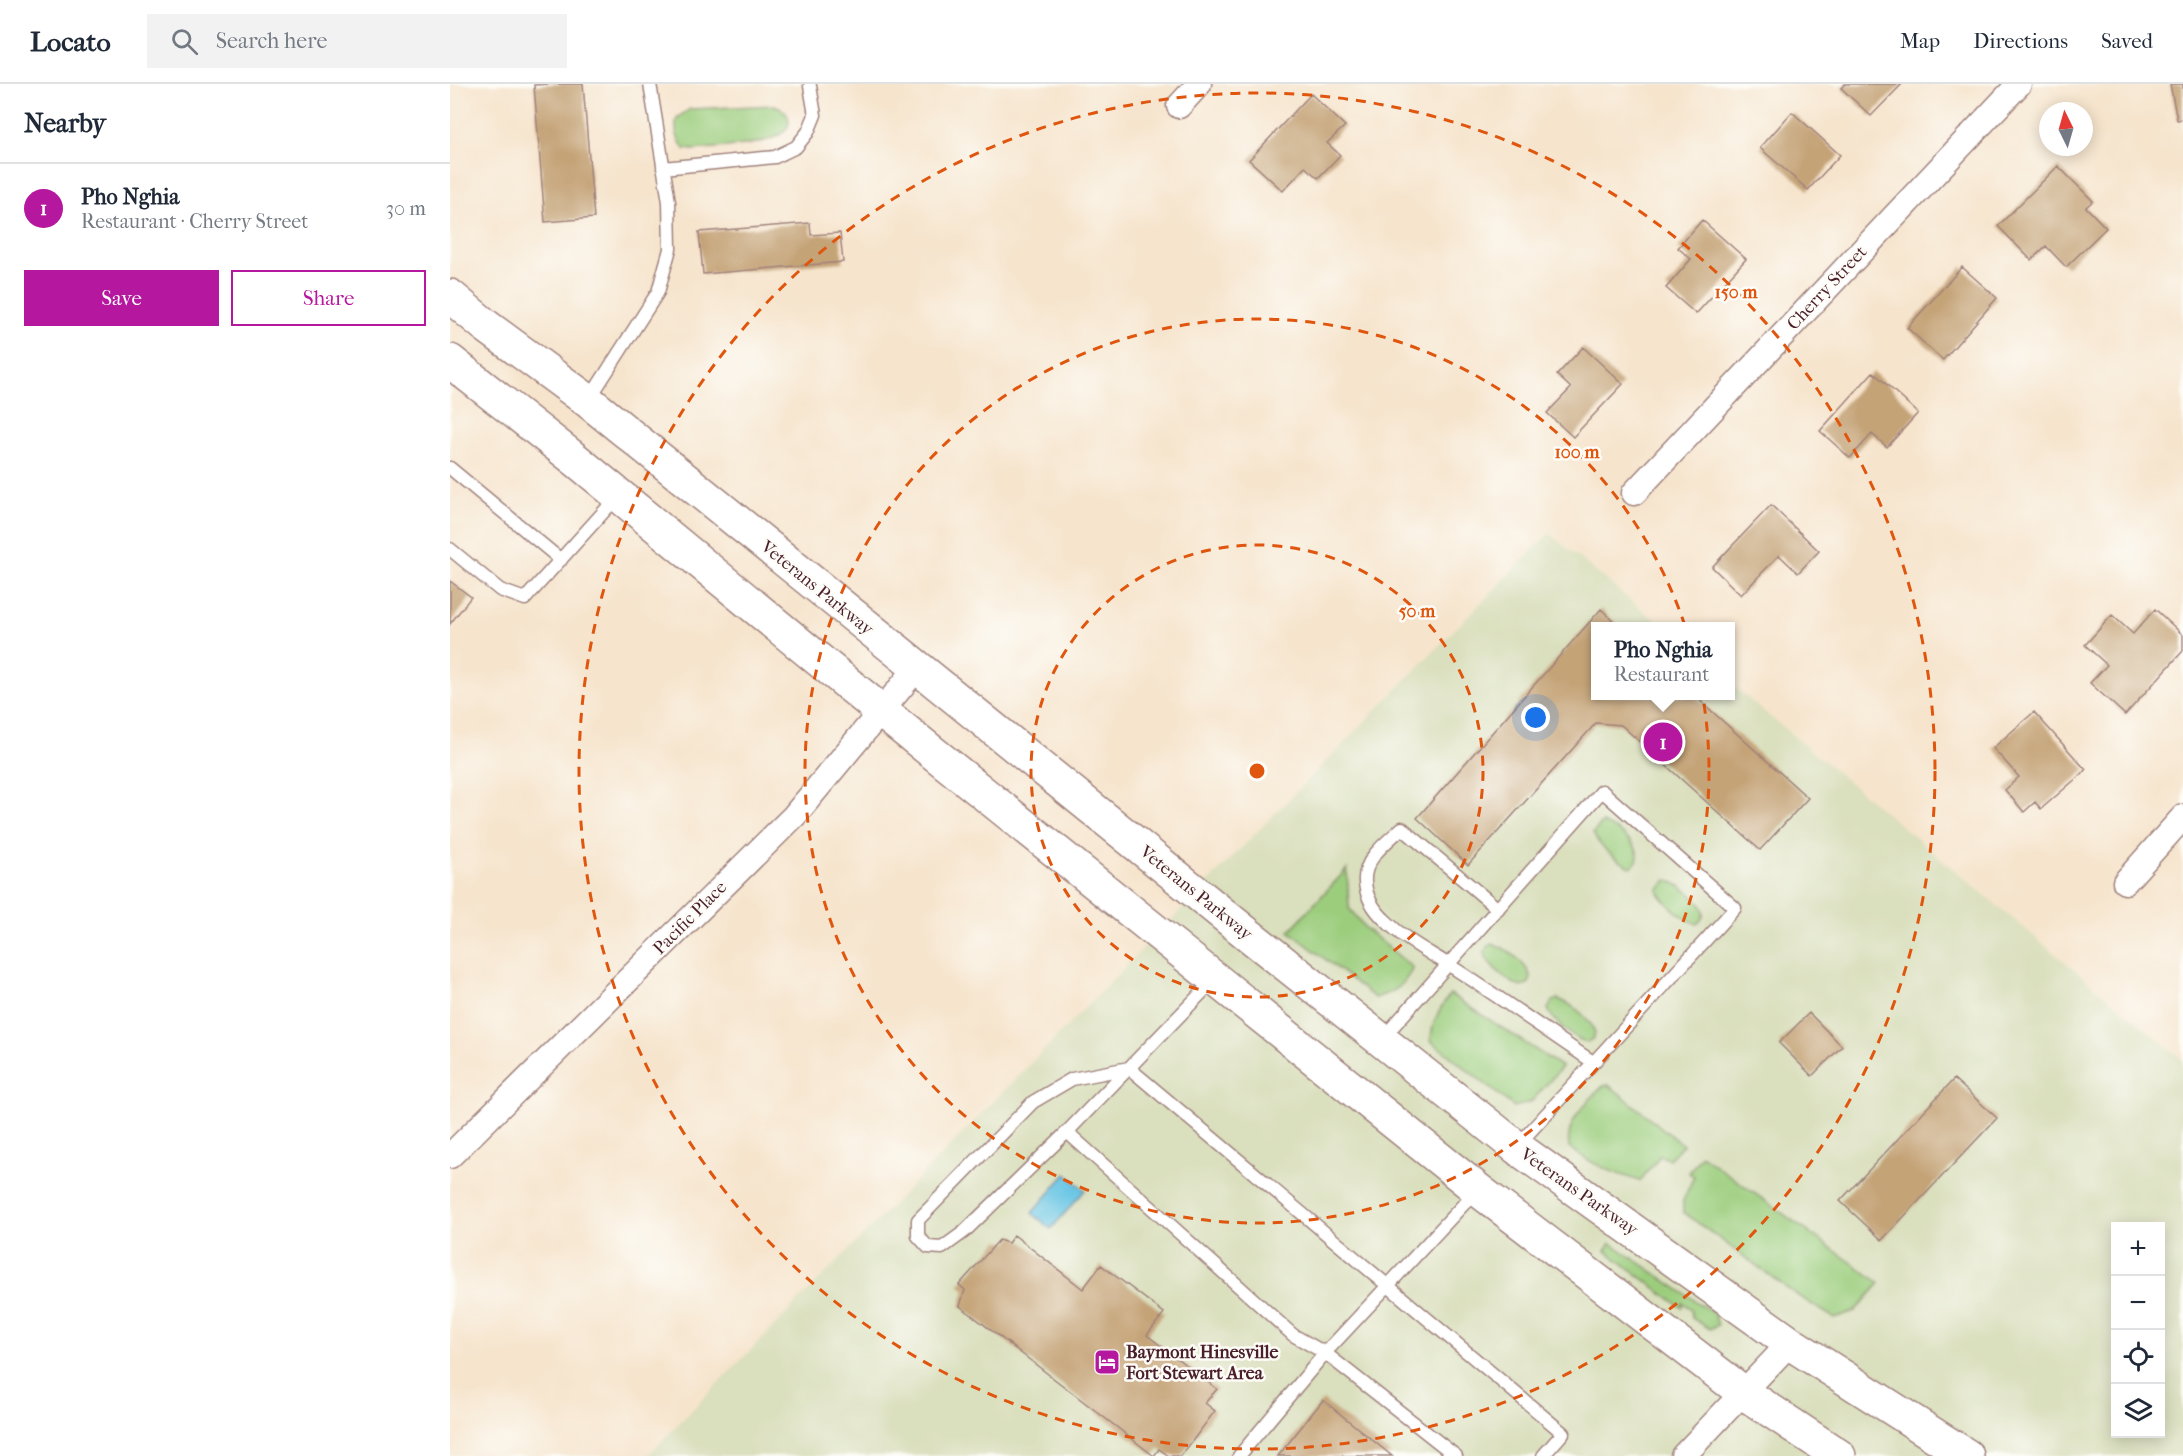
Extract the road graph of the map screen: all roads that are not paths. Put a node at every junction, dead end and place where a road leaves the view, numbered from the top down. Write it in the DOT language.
graph roads {
  1 [pos="650,84"];
  2 [pos="1199,84"];
  3 [pos="2019,84"];
  4 [pos="810,86"];
  5 [pos="1179,106"];
  6 [pos="663,168"];
  7 [pos="450,296"];
  8 [pos="452,365"];
  9 [pos="588,401"];
  10 [pos="450,468"];
  11 [pos="1634,493"];
  12 [pos="619,495"];
  13 [pos="450,549"];
  14 [pos="561,560"];
  15 [pos="917,668"];
  16 [pos="881,711"];
  17 [pos="2183,818"];
  18 [pos="2125,882"];
  19 [pos="1498,909"];
  20 [pos="1449,964"];
  21 [pos="1215,980"];
  22 [pos="1382,1040"];
  23 [pos="1593,1062"];
  24 [pos="1129,1068"];
  25 [pos="1067,1132"];
  26 [pos="1516,1147"];
  27 [pos="450,1156"];
  28 [pos="1477,1189"];
  29 [pos="1388,1286"];
  30 [pos="1790,1342"];
  31 [pos="1325,1353"];
  32 [pos="1744,1393"];
  33 [pos="1239,1456"];
  34 [pos="1456,1456"];
  35 [pos="1543,1456"];
  36 [pos="1683,1456"];
  37 [pos="1839,1456"];
  38 [pos="1966,1456"];
  1 -- 6 [label="lane"];
  2 -- 5 [label="street"];
  3 -- 11 [label="street, Cherry Street"];
  4 -- 6 [label="lane"];
  6 -- 9 [label="lane"];
  7 -- 9 [label="main road, Veterans Parkway"];
  8 -- 12 [label="main road"];
  9 -- 15 [label="main road, Veterans Parkway"];
  10 -- 14 [label="lane"];
  12 -- 14 [label="lane"];
  12 -- 16 [label="main road"];
  13 -- 14 [label="lane"];
  15 -- 16 [label="street, Pacific Place"];
  15 -- 22 [label="main road, Veterans Parkway"];
  16 -- 21 [label="main road"];
  16 -- 27 [label="street, Pacific Place"];
  17 -- 18 [label="street"];
  19 -- 20 [label="lane"];
  19 -- 20 [label="lane"];
  19 -- 23 [label="lane"];
  20 -- 22 [label="lane"];
  20 -- 23 [label="lane"];
  21 -- 24 [label="lane"];
  21 -- 28 [label="main road"];
  22 -- 26 [label="main road, Veterans Parkway"];
  23 -- 26 [label="lane"];
  24 -- 25 [label="lane"];
  24 -- 25 [label="lane"];
  24 -- 29 [label="lane"];
  25 -- 31 [label="lane"];
  26 -- 30 [label="main road, Veterans Parkway"];
  28 -- 29 [label="lane"];
  28 -- 32 [label="main road"];
  29 -- 31 [label="lane"];
  29 -- 35 [label="lane"];
  30 -- 32 [label="street"];
  30 -- 38 [label="main road, Veterans Parkway"];
  31 -- 33 [label="lane"];
  31 -- 34 [label="lane"];
  32 -- 36 [label="street"];
  32 -- 37 [label="main road"];
}
